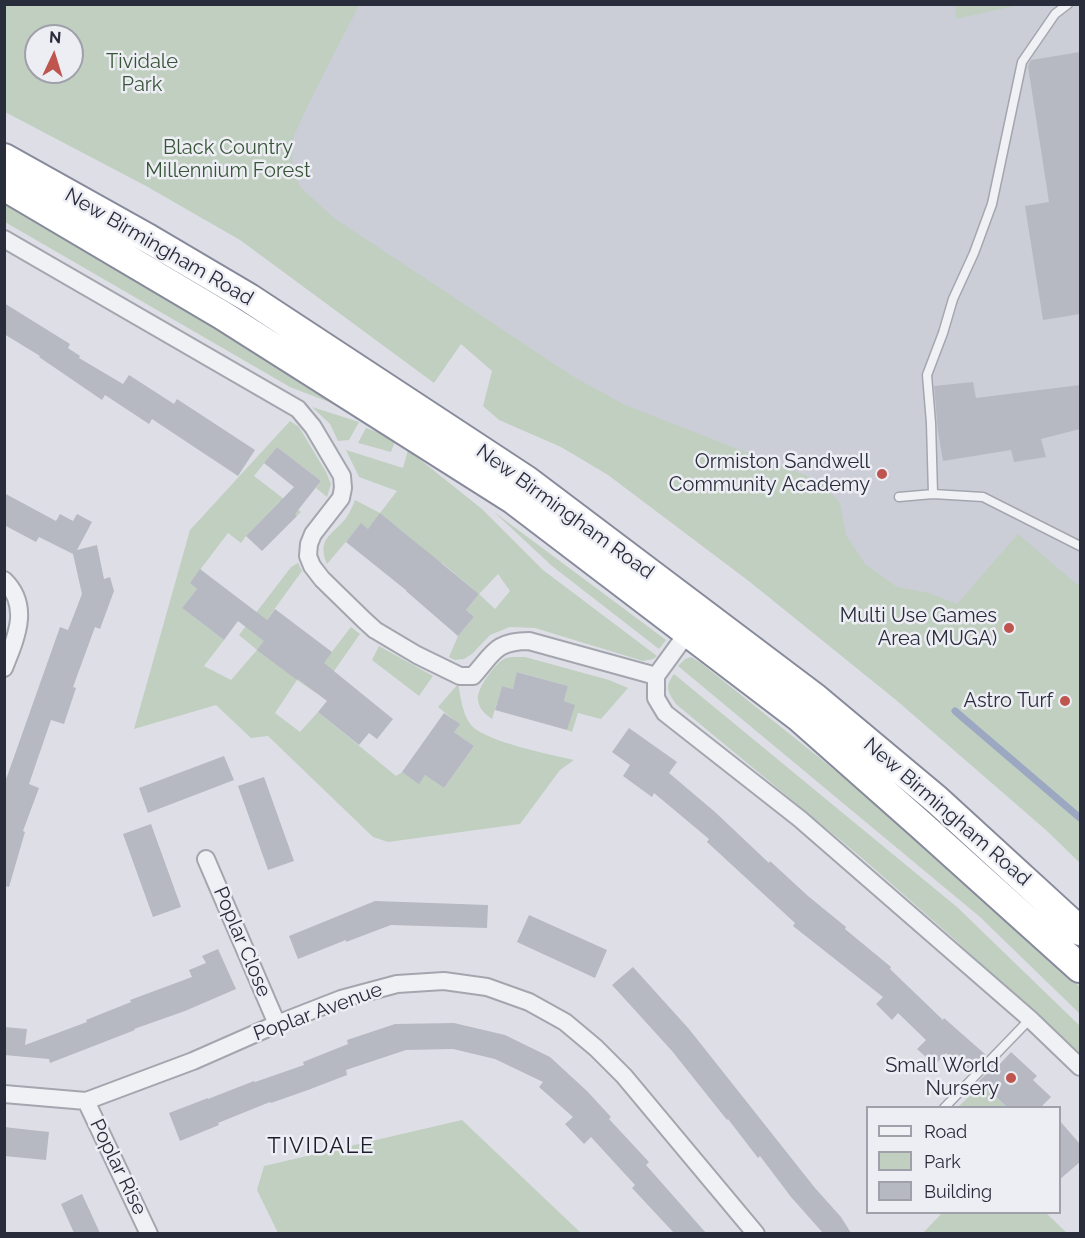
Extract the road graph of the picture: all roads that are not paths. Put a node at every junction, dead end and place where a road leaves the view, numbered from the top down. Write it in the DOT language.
graph roads {
  1 [pos="1068,4"];
  2 [pos="4,158"];
  3 [pos="4,186"];
  4 [pos="4,239"];
  5 [pos="933,494"];
  6 [pos="899,497"];
  7 [pos="1080,546"];
  8 [pos="4,580"];
  9 [pos="688,632"];
  10 [pos="4,668"];
  11 [pos="656,676"];
  12 [pos="206,859"];
  13 [pos="1080,930"];
  14 [pos="1080,968"];
  15 [pos="1030,1019"];
  16 [pos="277,1024"];
  17 [pos="1080,1067"];
  18 [pos="4,1094"];
  19 [pos="86,1101"];
  20 [pos="945,1106"];
  21 [pos="150,1233"];
  22 [pos="756,1233"];
  1 -- 5 [label="lane"];
  2 -- 13 [label="highway, New Birmingham Road"];
  3 -- 9 [label="highway, New Birmingham Road"];
  4 -- 11 [label="street"];
  5 -- 6 [label="lane"];
  5 -- 7 [label="lane"];
  8 -- 10 [label="street"];
  9 -- 11 [label="street"];
  9 -- 14 [label="highway, New Birmingham Road"];
  11 -- 15 [label="street"];
  12 -- 16 [label="street, Poplar Close"];
  15 -- 17 [label="street"];
  15 -- 20 [label="lane"];
  16 -- 19 [label="street, Poplar Avenue"];
  16 -- 22 [label="street, Poplar Avenue"];
  18 -- 19 [label="street, Poplar Avenue"];
  19 -- 21 [label="street, Poplar Rise"];
}
